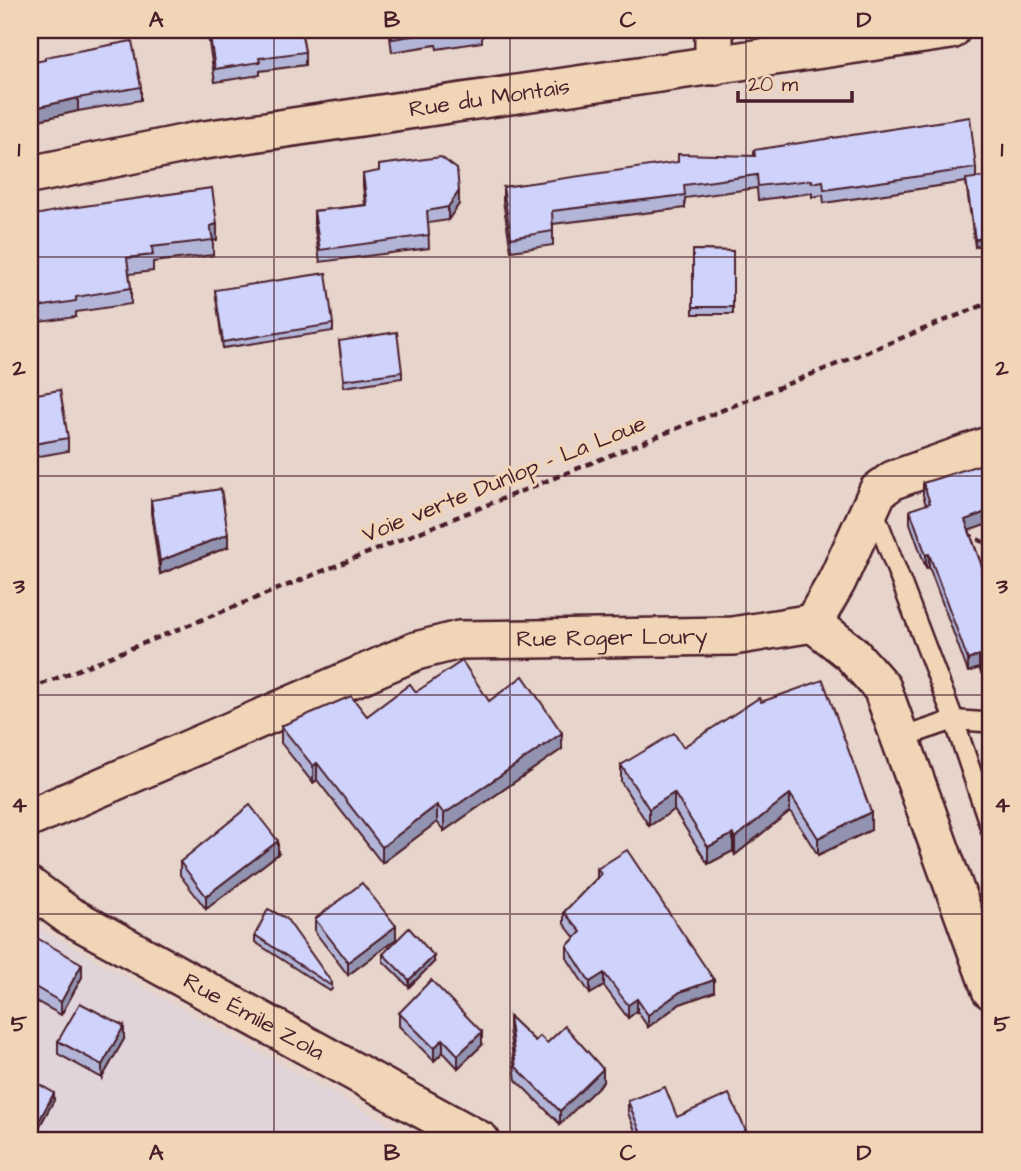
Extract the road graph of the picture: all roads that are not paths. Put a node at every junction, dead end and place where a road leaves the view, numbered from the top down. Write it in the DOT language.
graph roads {
  1 [pos="714,30"];
  2 [pos="951,30"];
  3 [pos="714,66"];
  4 [pos="30,174"];
  5 [pos="991,445"];
  6 [pos="871,503"];
  7 [pos="813,623"];
  8 [pos="991,719"];
  9 [pos="954,720"];
  10 [pos="901,738"];
  11 [pos="30,818"];
  12 [pos="991,830"];
  13 [pos="30,887"];
  14 [pos="991,990"];
  15 [pos="481,1141"];
  1 -- 3 [label="street"];
  2 -- 3 [label="street, Rue du Montais"];
  3 -- 4 [label="street, Rue du Montais"];
  5 -- 6 [label="street"];
  6 -- 7 [label="street"];
  6 -- 9 [label="lane"];
  7 -- 10 [label="street"];
  7 -- 11 [label="street, Rue Roger Loury"];
  8 -- 9 [label="lane"];
  9 -- 10 [label="lane"];
  9 -- 12 [label="lane"];
  10 -- 14 [label="street"];
  13 -- 15 [label="street, Rue Émile Zola"];
}
